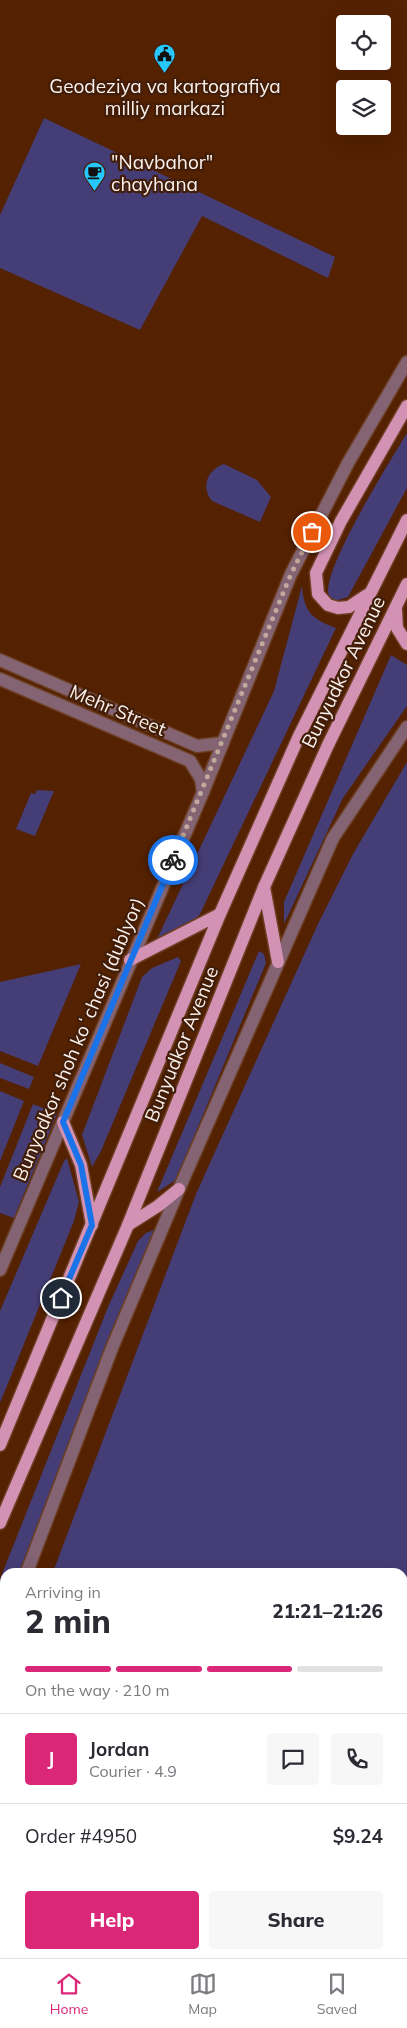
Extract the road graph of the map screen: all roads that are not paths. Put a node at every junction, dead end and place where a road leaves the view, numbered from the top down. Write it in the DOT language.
graph roads {
  1 [pos="407,362"];
  2 [pos="407,406"];
  3 [pos="407,520"];
  4 [pos="407,584"];
  5 [pos="369,594"];
  6 [pos="396,606"];
  7 [pos="407,644"];
  8 [pos="0,660"];
  9 [pos="0,679"];
  10 [pos="407,727"];
  11 [pos="223,743"];
  12 [pos="197,746"];
  13 [pos="190,761"];
  14 [pos="203,792"];
  15 [pos="264,887"];
  16 [pos="220,914"];
  17 [pos="130,960"];
  18 [pos="278,962"];
  19 [pos="63,1122"];
  20 [pos="178,1189"];
  21 [pos="92,1225"];
  22 [pos="128,1225"];
  23 [pos="0,1270"];
  24 [pos="0,1445"];
  25 [pos="0,1523"];
  26 [pos="29,1568"];
  1 -- 11 [label="street, Bunyodkor shoh koʻchasi (dublyor)"];
  2 -- 5 [label="main road"];
  3 -- 5 [label="main road, Bunyudkor Avenue"];
  4 -- 6 [label="main road, Bunyudkor Avenue"];
  5 -- 16 [label="main road, Bunyudkor Avenue"];
  6 -- 7 [label="main road"];
  6 -- 15 [label="main road, Bunyudkor Avenue"];
  8 -- 12 [label="street, Mehr Street"];
  9 -- 13 [label="street, Mehr Street"];
  10 -- 18 [label="street"];
  11 -- 12 [label="street"];
  11 -- 14 [label="street, Bunyodkor shoh koʻchasi (dublyor)"];
  12 -- 13 [label="street"];
  13 -- 14 [label="street"];
  14 -- 17 [label="street, Bunyodkor shoh koʻchasi (dublyor)"];
  15 -- 18 [label="main road"];
  15 -- 22 [label="main road, Bunyudkor Avenue"];
  16 -- 17 [label="main road"];
  16 -- 21 [label="main road, Bunyudkor Avenue"];
  17 -- 19 [label="street, Bunyodkor shoh koʻchasi (dublyor)"];
  18 -- 20 [label="street"];
  19 -- 21 [label="main road"];
  19 -- 23 [label="street, Bunyodkor shoh koʻchasi (dublyor)"];
  20 -- 22 [label="main road"];
  20 -- 26 [label="street"];
  21 -- 24 [label="main road, Bunyudkor Avenue"];
  22 -- 25 [label="main road, Bunyudkor Avenue"];
}
